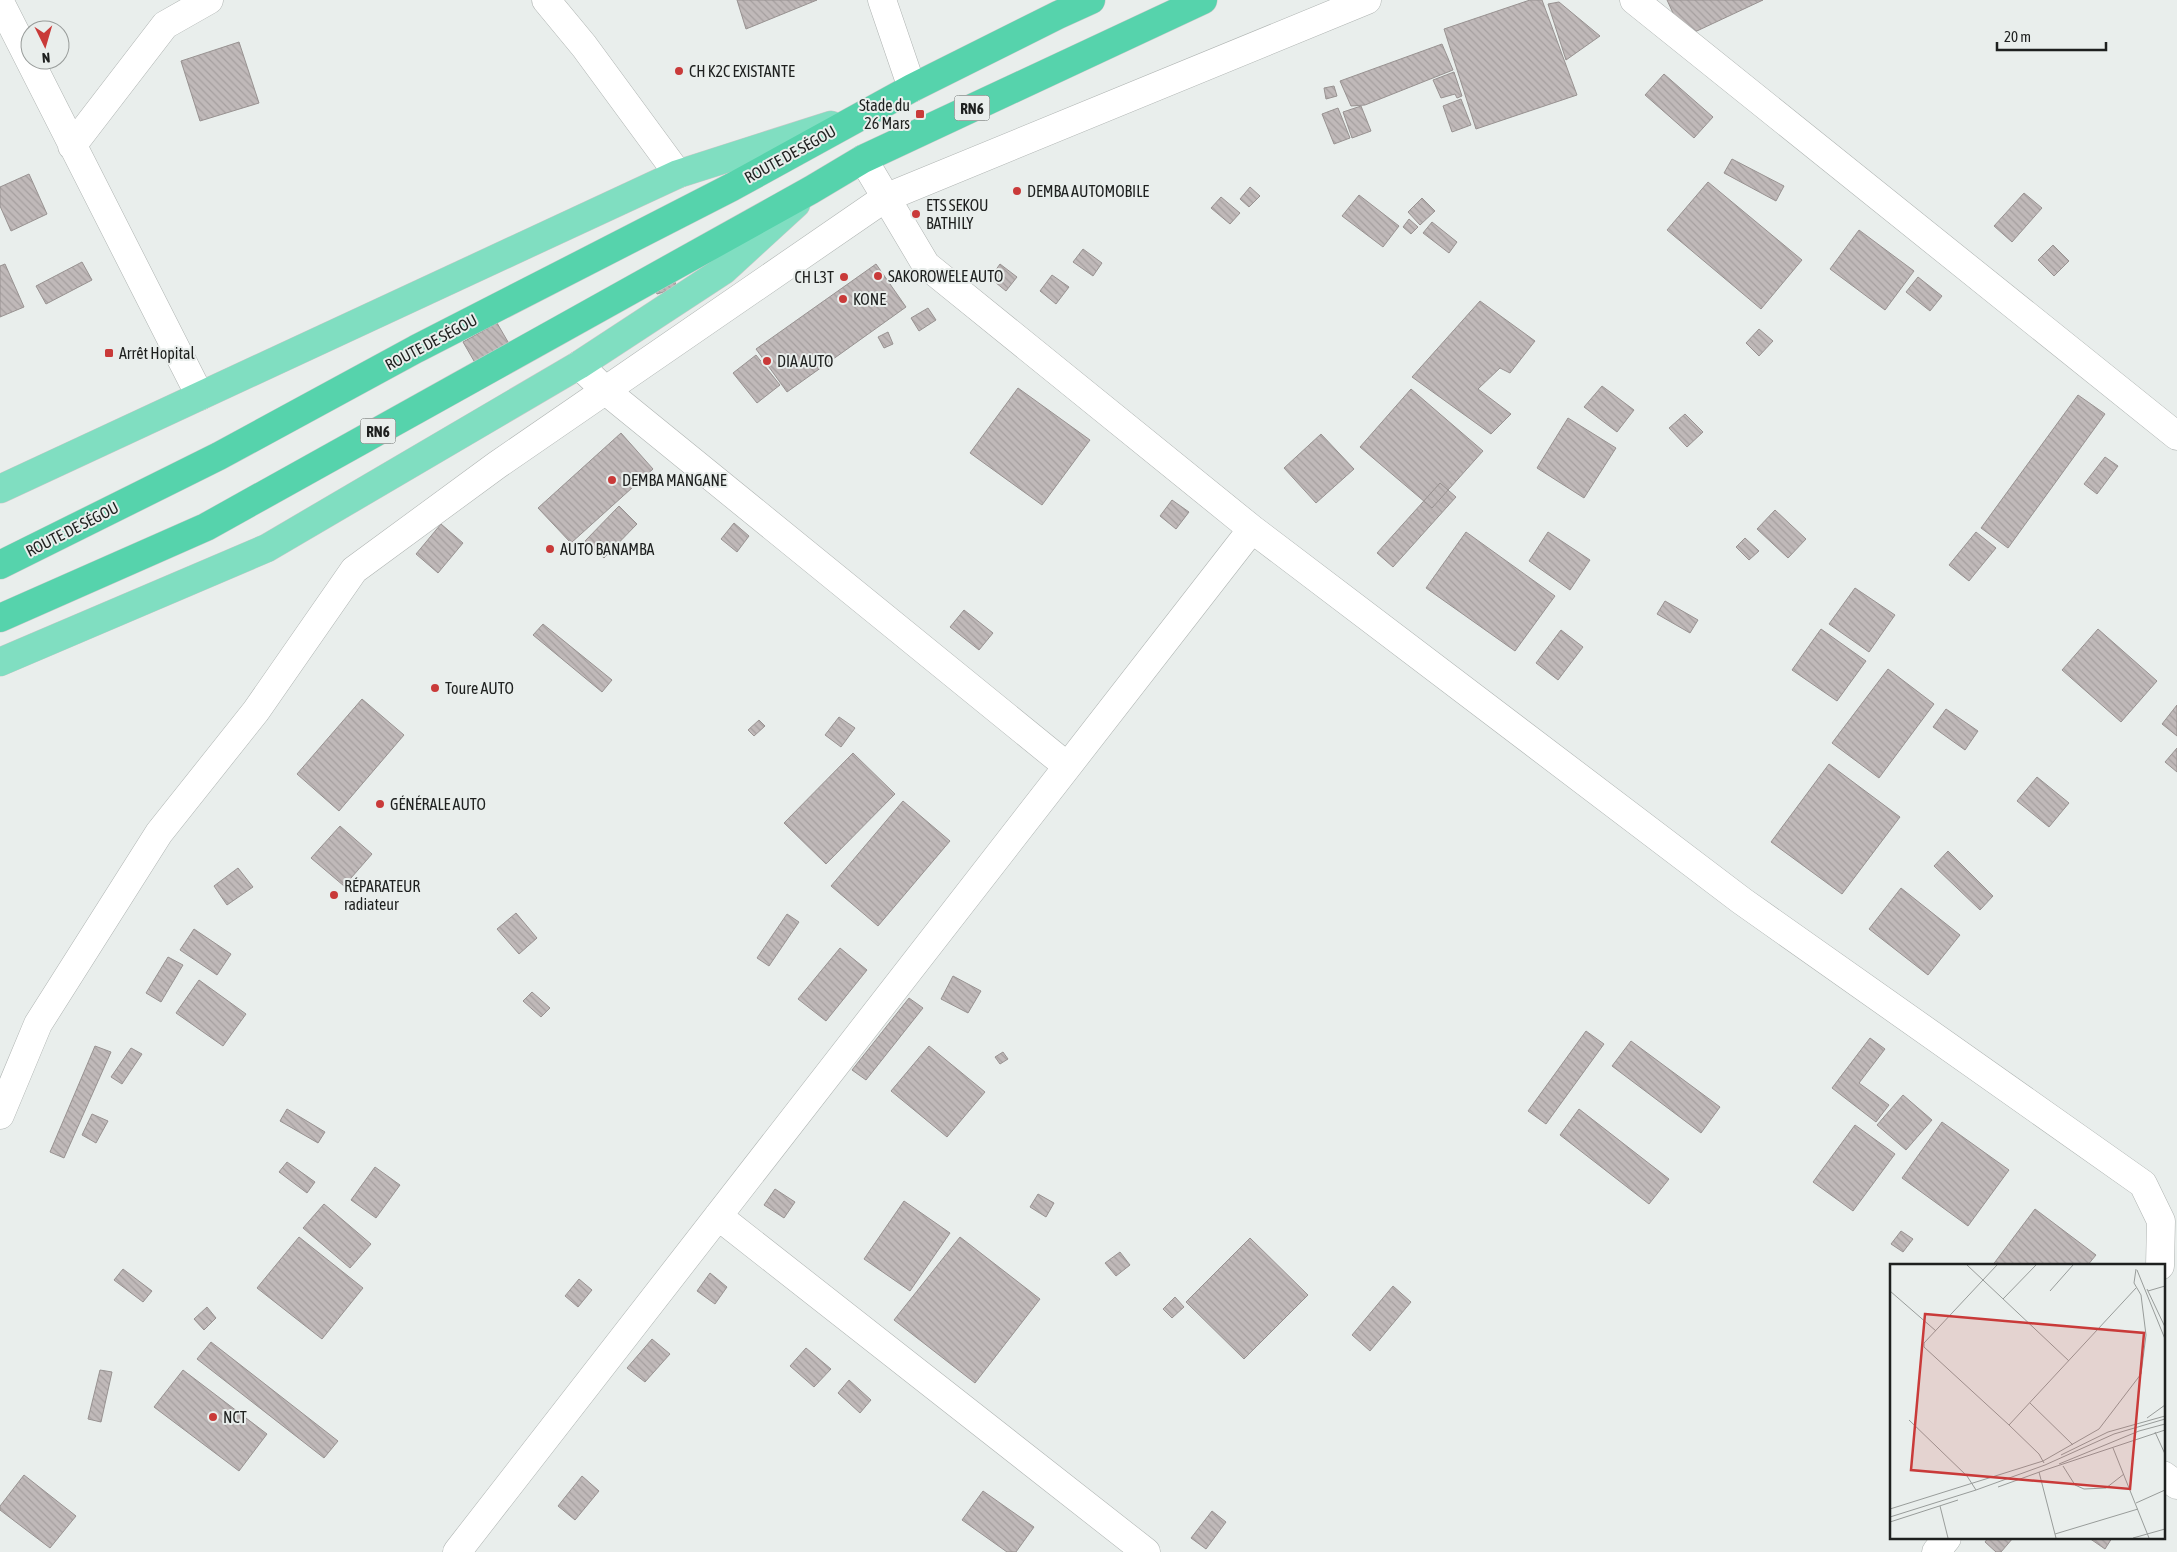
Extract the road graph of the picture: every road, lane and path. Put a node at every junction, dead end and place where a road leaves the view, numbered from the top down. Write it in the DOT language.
graph roads {
  1 [pos="209,0"];
  2 [pos="546,0"];
  3 [pos="882,0"];
  4 [pos="1091,0"];
  5 [pos="1203,0"];
  6 [pos="1367,0"];
  7 [pos="1634,0"];
  8 [pos="0,2"];
  9 [pos="912,88"];
  10 [pos="861,115"];
  11 [pos="72,146"];
  12 [pos="862,159"];
  13 [pos="678,174"];
  14 [pos="811,190"];
  15 [pos="885,198"];
  16 [pos="579,366"];
  17 [pos="606,391"];
  18 [pos="200,396"];
  19 [pos="2177,436"];
  20 [pos="0,489"];
  21 [pos="1252,529"];
  22 [pos="0,565"];
  23 [pos="0,618"];
  24 [pos="0,662"];
  25 [pos="1067,766"];
  26 [pos="0,1115"];
  27 [pos="718,1216"];
  28 [pos="2160,1264"];
  29 [pos="2164,1476"];
  30 [pos="2177,1484"];
  31 [pos="1945,1540"];
  32 [pos="457,1552"];
  33 [pos="1146,1552"];
  34 [pos="1936,1552"];
  1 -- 11 [label="street"];
  2 -- 13 [label="street"];
  3 -- 9 [label="street"];
  4 -- 9 [label="highway, ROUTE DE SÉGOU"];
  5 -- 12 [label="highway, RN6"];
  6 -- 15 [label="street"];
  7 -- 19 [label="street"];
  8 -- 11 [label="street"];
  9 -- 10 [label="highway, ROUTE DE SÉGOU"];
  10 -- 13 [label="main road, ROUTE DE SÉGOU"];
  10 -- 22 [label="highway, ROUTE DE SÉGOU"];
  11 -- 18 [label="street"];
  12 -- 14 [label="highway, RN6"];
  12 -- 15 [label="street"];
  13 -- 18 [label="main road, ROUTE DE SÉGOU"];
  14 -- 16 [label="main road"];
  14 -- 23 [label="highway, RN6"];
  15 -- 17 [label="street"];
  15 -- 21 [label="street"];
  16 -- 17 [label="street"];
  16 -- 24 [label="main road"];
  17 -- 25 [label="street"];
  17 -- 26 [label="street"];
  18 -- 20 [label="main road, ROUTE DE SÉGOU"];
  21 -- 25 [label="street"];
  21 -- 28 [label="street"];
  25 -- 27 [label="street"];
  27 -- 32 [label="street"];
  27 -- 33 [label="street"];
  29 -- 30 [label="street"];
  31 -- 34 [label="street"];
}
